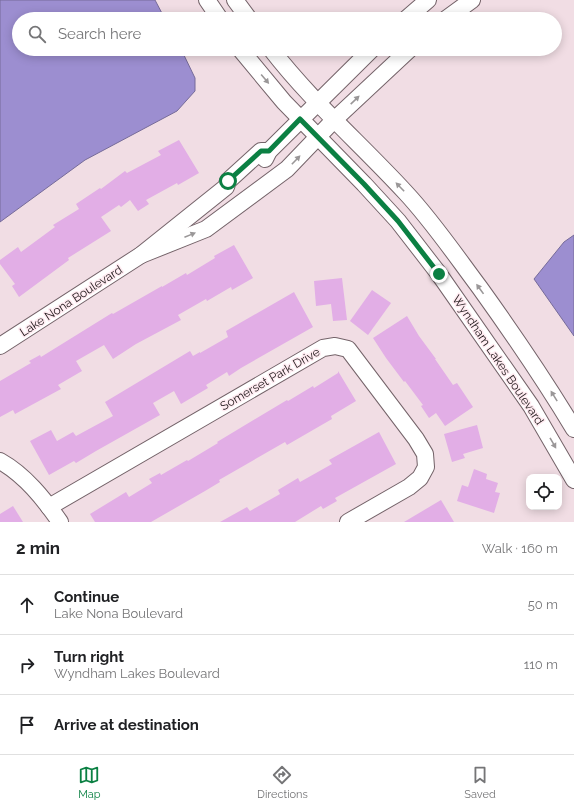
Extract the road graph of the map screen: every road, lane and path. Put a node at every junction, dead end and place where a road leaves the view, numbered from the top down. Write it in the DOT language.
graph roads {
  1 [pos="207,0"];
  2 [pos="235,0"];
  3 [pos="428,0"];
  4 [pos="472,0"];
  5 [pos="215,12"];
  6 [pos="244,12"];
  7 [pos="414,12"];
  8 [pos="456,12"];
  9 [pos="246,56"];
  10 [pos="277,56"];
  11 [pos="365,56"];
  12 [pos="403,56"];
  13 [pos="317,102"];
  14 [pos="300,119"];
  15 [pos="334,120"];
  16 [pos="317,137"];
  17 [pos="239,177"];
  18 [pos="252,194"];
  19 [pos="141,255"];
  20 [pos="0,346"];
  21 [pos="574,429"];
  22 [pos="0,461"];
  23 [pos="574,480"];
  24 [pos="50,507"];
  25 [pos="60,522"];
  26 [pos="348,522"];
  1 -- 5 [label="street"];
  2 -- 6 [label="street"];
  3 -- 7 [label="street"];
  4 -- 8 [label="street"];
  9 -- 14 [label="street, Wyndham Lakes Boulevard, one-way"];
  10 -- 13 [label="street, Wyndham Lakes Boulevard"];
  11 -- 13 [label="street, Lake Nona Boulevard"];
  15 -- 12 [label="street, Lake Nona Boulevard, one-way"];
  13 -- 14 [label="street, Lake Nona Boulevard"];
  13 -- 15 [label="street, Wyndham Lakes Boulevard"];
  14 -- 16 [label="street, Wyndham Lakes Boulevard"];
  14 -- 17 [label="street, Lake Nona Boulevard"];
  15 -- 16 [label="street, Lake Nona Boulevard"];
  21 -- 15 [label="street, Wyndham Lakes Boulevard, one-way"];
  18 -- 16 [label="street, Lake Nona Boulevard, one-way"];
  16 -- 23 [label="street, Wyndham Lakes Boulevard, one-way"];
  17 -- 18 [label="street"];
  17 -- 19 [label="street, Lake Nona Boulevard"];
  19 -- 18 [label="street, Lake Nona Boulevard, one-way"];
  19 -- 20 [label="street, Lake Nona Boulevard"];
  22 -- 24 [label="street"];
  24 -- 25 [label="street"];
  24 -- 26 [label="street, Somerset Park Drive"];
}
